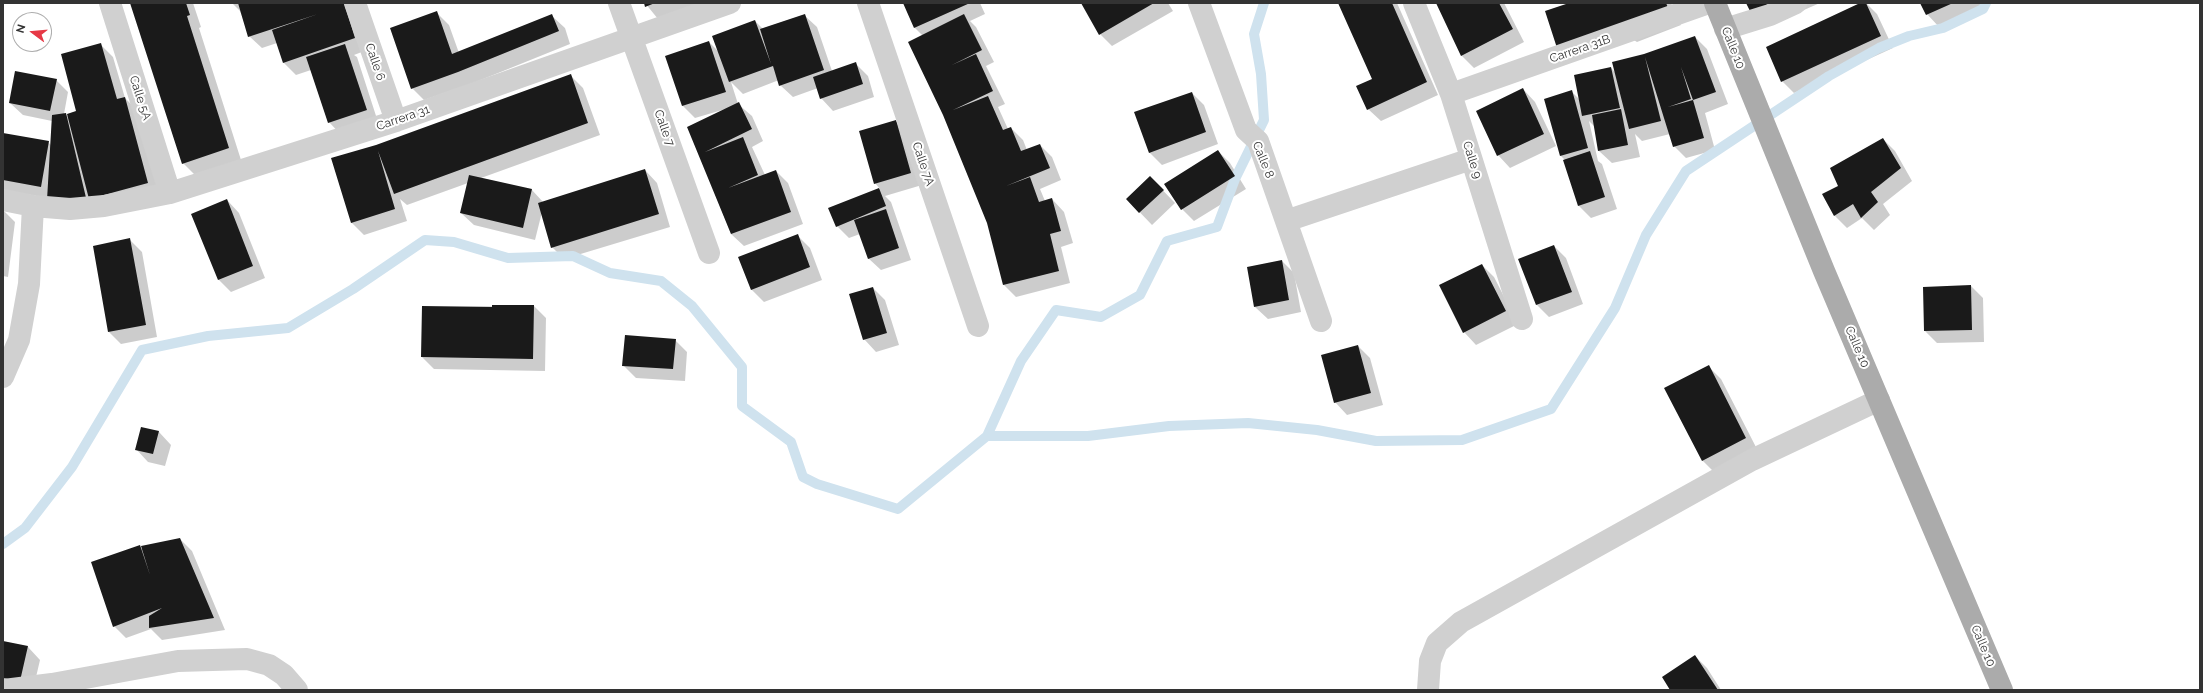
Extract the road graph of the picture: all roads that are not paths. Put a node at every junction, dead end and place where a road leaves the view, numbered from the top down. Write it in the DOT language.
graph roads {
  1 [pos="110,3"];
  2 [pos="354,3"];
  3 [pos="619,3"];
  4 [pos="730,3"];
  5 [pos="868,3"];
  6 [pos="1199,3"];
  7 [pos="1414,3"];
  8 [pos="1709,3"];
  9 [pos="1715,3"];
  10 [pos="1796,3"];
  11 [pos="1725,29"];
  12 [pos="632,39"];
  13 [pos="1451,94"];
  14 [pos="396,120"];
  15 [pos="1471,159"];
  16 [pos="170,193"];
  17 [pos="3,200"];
  18 [pos="33,206"];
  19 [pos="1286,221"];
  20 [pos="709,253"];
  21 [pos="1522,319"];
  22 [pos="1321,321"];
  23 [pos="978,326"];
  24 [pos="3,377"];
  25 [pos="1879,400"];
  26 [pos="4,690"];
  27 [pos="297,690"];
  28 [pos="1428,690"];
  29 [pos="2002,690"];
  1 -- 16 [label="street, Calle 5A"];
  2 -- 14 [label="street, Calle 6"];
  3 -- 12 [label="street, Calle 7"];
  4 -- 12 [label="street, Carrera 31"];
  5 -- 23 [label="street, Calle 7A"];
  6 -- 19 [label="street, Calle 8"];
  7 -- 13 [label="street, Calle 9"];
  8 -- 13 [label="street, Carrera 31B"];
  9 -- 11 [label="main road, Calle 10"];
  10 -- 11 [label="street"];
  11 -- 25 [label="main road, Calle 10"];
  12 -- 14 [label="street, Carrera 31"];
  12 -- 20 [label="street, Calle 7"];
  13 -- 15 [label="street, Calle 9"];
  14 -- 16 [label="street, Carrera 31"];
  15 -- 19 [label="street"];
  15 -- 21 [label="street, Calle 9"];
  16 -- 18 [label="street, Carrera 31"];
  17 -- 18 [label="street, Carrera 31"];
  18 -- 24 [label="street"];
  19 -- 22 [label="street, Calle 8"];
  25 -- 28 [label="street"];
  25 -- 29 [label="main road, Calle 10"];
  26 -- 27 [label="street"];
}
